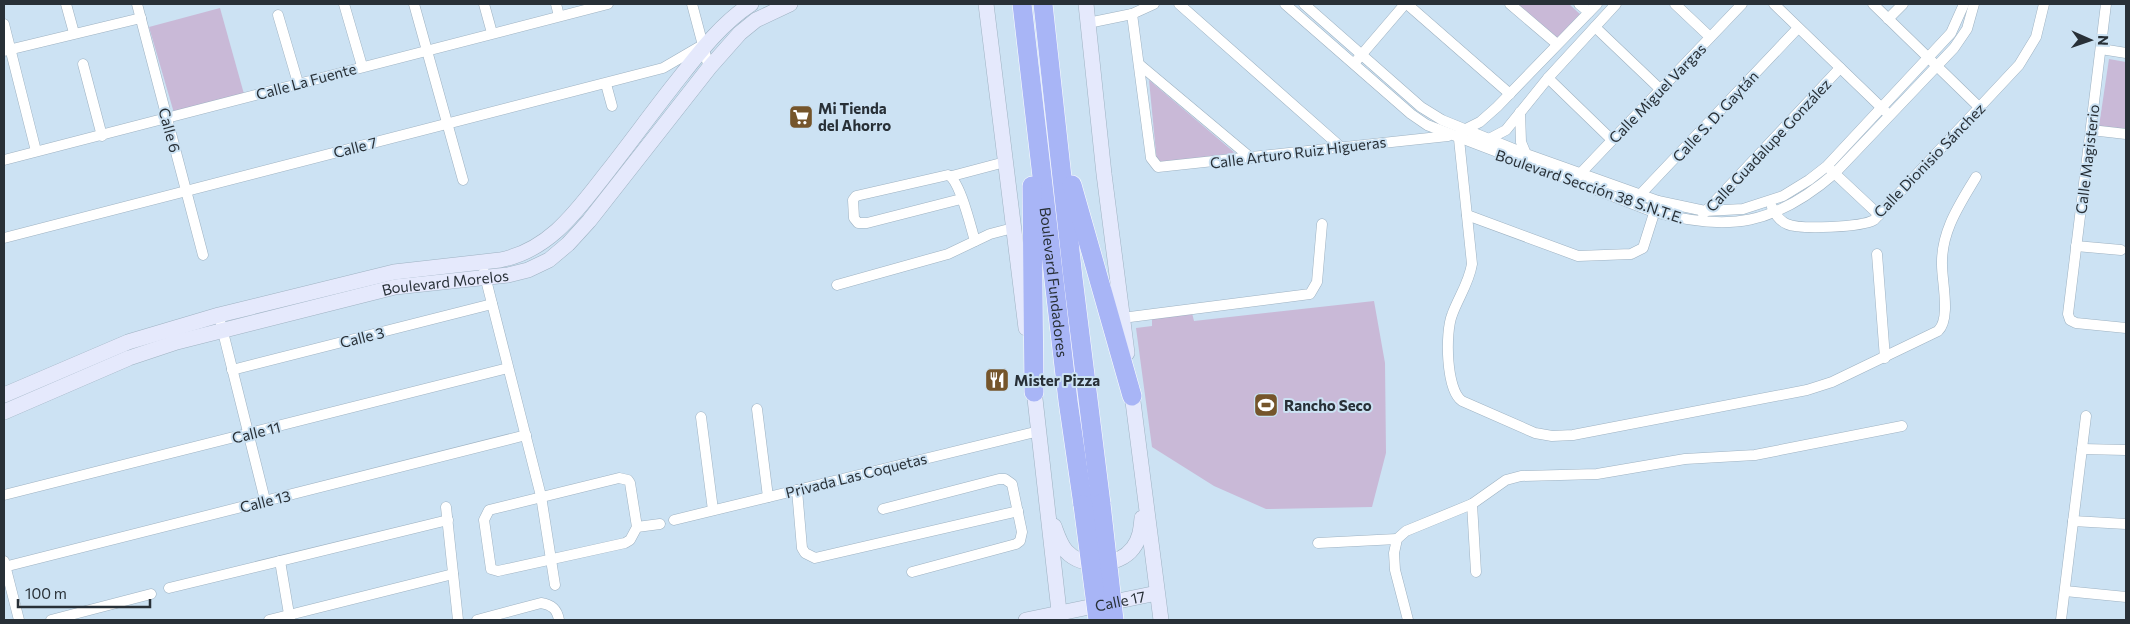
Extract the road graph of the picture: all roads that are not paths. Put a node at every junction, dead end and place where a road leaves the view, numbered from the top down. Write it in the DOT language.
graph roads {
  1 [pos="66,4"];
  2 [pos="137,4"];
  3 [pos="344,4"];
  4 [pos="414,4"];
  5 [pos="484,4"];
  6 [pos="556,4"];
  7 [pos="608,4"];
  8 [pos="692,4"];
  9 [pos="748,4"];
  10 [pos="790,4"];
  11 [pos="986,4"];
  12 [pos="1043,4"];
  13 [pos="1049,4"];
  14 [pos="1086,4"];
  15 [pos="1154,4"];
  16 [pos="1179,4"];
  17 [pos="1285,4"];
  18 [pos="1406,4"];
  19 [pos="1510,4"];
  20 [pos="1579,4"];
  21 [pos="1597,4"];
  22 [pos="1616,4"];
  23 [pos="1675,4"];
  24 [pos="1742,4"];
  25 [pos="1774,4"];
  26 [pos="1873,4"];
  27 [pos="1903,4"];
  28 [pos="1964,4"];
  29 [pos="1974,4"];
  30 [pos="2044,4"];
  31 [pos="2106,4"];
  32 [pos="1309,5"];
  33 [pos="1022,8"];
  34 [pos="1589,12"];
  35 [pos="1132,14"];
  36 [pos="278,15"];
  37 [pos="558,16"];
  38 [pos="141,18"];
  39 [pos="1301,18"];
  40 [pos="1888,19"];
  41 [pos="1088,23"];
  42 [pos="4,24"];
  43 [pos="1595,27"];
  44 [pos="1798,28"];
  45 [pos="74,33"];
  46 [pos="492,33"];
  47 [pos="1710,38"];
  48 [pos="1047,40"];
  49 [pos="1557,44"];
  50 [pos="702,48"];
  51 [pos="428,49"];
  52 [pos="2101,49"];
  53 [pos="7,50"];
  54 [pos="2126,52"];
  55 [pos="1361,55"];
  56 [pos="1929,59"];
  57 [pos="83,64"];
  58 [pos="1353,64"];
  59 [pos="1140,65"];
  60 [pos="362,66"];
  61 [pos="1938,67"];
  62 [pos="709,68"];
  63 [pos="1840,68"];
  64 [pos="1548,78"];
  65 [pos="298,83"];
  66 [pos="606,84"];
  67 [pos="1660,89"];
  68 [pos="1510,94"];
  69 [pos="612,106"];
  70 [pos="1882,108"];
  71 [pos="1980,108"];
  72 [pos="1520,112"];
  73 [pos="1034,115"];
  74 [pos="1890,116"];
  75 [pos="167,118"];
  76 [pos="448,124"];
  77 [pos="2091,130"];
  78 [pos="1057,134"];
  79 [pos="2126,134"];
  80 [pos="1458,135"];
  81 [pos="102,136"];
  82 [pos="1490,140"];
  83 [pos="1612,140"];
  84 [pos="1472,144"];
  85 [pos="1342,148"];
  86 [pos="36,152"];
  87 [pos="1526,154"];
  88 [pos="1251,158"];
  89 [pos="4,160"];
  90 [pos="1005,162"];
  91 [pos="1831,169"];
  92 [pos="1580,174"];
  93 [pos="952,176"];
  94 [pos="1976,177"];
  95 [pos="463,180"];
  96 [pos="1572,182"];
  97 [pos="186,190"];
  98 [pos="1640,195"];
  99 [pos="961,199"];
  100 [pos="1658,201"];
  101 [pos="1770,202"];
  102 [pos="1632,204"];
  103 [pos="1705,211"];
  104 [pos="1654,212"];
  105 [pos="1775,213"];
  106 [pos="1467,215"];
  107 [pos="1879,215"];
  108 [pos="1695,222"];
  109 [pos="1322,224"];
  110 [pos="1014,228"];
  111 [pos="4,238"];
  112 [pos="975,241"];
  113 [pos="2076,246"];
  114 [pos="2121,250"];
  115 [pos="1877,254"];
  116 [pos="203,255"];
  117 [pos="482,262"];
  118 [pos="485,278"];
  119 [pos="837,285"];
  120 [pos="492,304"];
  121 [pos="219,315"];
  122 [pos="1122,318"];
  123 [pos="2126,328"];
  124 [pos="223,331"];
  125 [pos="1885,358"];
  126 [pos="508,368"];
  127 [pos="232,370"];
  128 [pos="4,395"];
  129 [pos="1035,396"];
  130 [pos="1132,396"];
  131 [pos="757,409"];
  132 [pos="4,412"];
  133 [pos="2086,416"];
  134 [pos="701,417"];
  135 [pos="1038,425"];
  136 [pos="1902,426"];
  137 [pos="248,434"];
  138 [pos="526,436"];
  139 [pos="2082,449"];
  140 [pos="2126,450"];
  141 [pos="797,490"];
  142 [pos="1144,493"];
  143 [pos="4,495"];
  144 [pos="541,496"];
  145 [pos="1046,496"];
  146 [pos="768,497"];
  147 [pos="265,500"];
  148 [pos="1472,504"];
  149 [pos="446,507"];
  150 [pos="883,509"];
  151 [pos="713,510"];
  152 [pos="1018,511"];
  153 [pos="448,520"];
  154 [pos="674,520"];
  155 [pos="2074,521"];
  156 [pos="660,524"];
  157 [pos="2126,524"];
  158 [pos="637,528"];
  159 [pos="1397,539"];
  160 [pos="1318,543"];
  161 [pos="280,561"];
  162 [pos="550,561"];
  163 [pos="4,565"];
  164 [pos="912,572"];
  165 [pos="1476,572"];
  166 [pos="453,574"];
  167 [pos="555,585"];
  168 [pos="169,588"];
  169 [pos="2065,591"];
  170 [pos="1157,593"];
  171 [pos="151,594"];
  172 [pos="2126,597"];
  173 [pos="1060,616"];
  174 [pos="72,618"];
  175 [pos="290,618"];
  176 [pos="19,620"];
  177 [pos="51,620"];
  178 [pos="269,620"];
  179 [pos="458,620"];
  180 [pos="478,620"];
  181 [pos="559,620"];
  182 [pos="1026,620"];
  183 [pos="1098,620"];
  184 [pos="1114,620"];
  185 [pos="1160,620"];
  186 [pos="1408,620"];
  187 [pos="2061,620"];
  1 -- 45 [label="street"];
  2 -- 38 [label="street, Calle 6"];
  3 -- 60 [label="street"];
  4 -- 51 [label="street"];
  5 -- 46 [label="street"];
  6 -- 37 [label="street"];
  7 -- 37 [label="street, Calle La Fuente"];
  8 -- 50 [label="street"];
  9 -- 50 [label="street, Boulevard Morelos"];
  10 -- 62 [label="street, Boulevard Morelos"];
  11 -- 90 [label="street"];
  12 -- 48 [label="highway, Boulevard Fundadores"];
  13 -- 48 [label="highway"];
  14 -- 41 [label="street"];
  15 -- 35 [label="street"];
  16 -- 85 [label="street"];
  17 -- 39 [label="street, Boulevard Sección 38 S.N.T.E."];
  18 -- 55 [label="street"];
  18 -- 68 [label="street"];
  19 -- 49 [label="street"];
  20 -- 34 [label="street"];
  21 -- 34 [label="street"];
  22 -- 43 [label="street, Boulevard Sección 38 S.N.T.E."];
  23 -- 47 [label="street"];
  24 -- 47 [label="street, Calle Miguel Vargas"];
  25 -- 44 [label="street"];
  26 -- 40 [label="street"];
  27 -- 40 [label="street"];
  28 -- 56 [label="street, Boulevard Sección 38 S.N.T.E."];
  29 -- 61 [label="street, Boulevard Sección 38 S.N.T.E."];
  30 -- 71 [label="street, Calle Dionisio Sánchez"];
  31 -- 52 [label="street, Calle Magisterio"];
  32 -- 39 [label="street"];
  32 -- 55 [label="street, Boulevard Sección 38 S.N.T.E."];
  33 -- 73 [label="highway, Boulevard Fundadores"];
  34 -- 49 [label="street"];
  35 -- 41 [label="street"];
  35 -- 59 [label="street"];
  36 -- 65 [label="street"];
  37 -- 46 [label="street, Calle La Fuente"];
  38 -- 45 [label="street"];
  38 -- 75 [label="street, Calle 6"];
  39 -- 58 [label="street, Boulevard Sección 38 S.N.T.E."];
  40 -- 56 [label="street"];
  41 -- 122 [label="street"];
  42 -- 53 [label="street"];
  43 -- 64 [label="street, Boulevard Sección 38 S.N.T.E."];
  43 -- 67 [label="street"];
  44 -- 63 [label="street"];
  44 -- 98 [label="street, Calle S. D. Gaytán"];
  45 -- 53 [label="street"];
  46 -- 51 [label="street, Calle La Fuente"];
  47 -- 67 [label="street, Calle Miguel Vargas"];
  48 -- 78 [label="highway, Boulevard Fundadores"];
  49 -- 68 [label="street"];
  50 -- 62 [label="street"];
  50 -- 66 [label="street, Calle 7"];
  50 -- 117 [label="street, Boulevard Morelos"];
  51 -- 60 [label="street, Calle La Fuente"];
  51 -- 76 [label="street"];
  52 -- 54 [label="street"];
  52 -- 77 [label="street, Calle Magisterio"];
  53 -- 86 [label="street"];
  55 -- 58 [label="street"];
  55 -- 80 [label="street, Boulevard Sección 38 S.N.T.E."];
  56 -- 61 [label="street"];
  56 -- 70 [label="street, Boulevard Sección 38 S.N.T.E."];
  57 -- 81 [label="street"];
  58 -- 80 [label="street, Boulevard Sección 38 S.N.T.E."];
  59 -- 88 [label="street"];
  59 -- 88 [label="street, Calle Arturo Ruiz Higueras"];
  60 -- 65 [label="street, Calle La Fuente"];
  61 -- 71 [label="street"];
  61 -- 74 [label="street, Boulevard Sección 38 S.N.T.E."];
  62 -- 118 [label="street, Boulevard Morelos"];
  63 -- 70 [label="street"];
  63 -- 103 [label="street, Calle Guadalupe González"];
  64 -- 72 [label="street, Boulevard Sección 38 S.N.T.E."];
  64 -- 83 [label="street"];
  65 -- 75 [label="street, Calle La Fuente"];
  66 -- 69 [label="street"];
  66 -- 76 [label="street, Calle 7"];
  67 -- 83 [label="street, Calle Miguel Vargas"];
  68 -- 80 [label="street"];
  70 -- 74 [label="street"];
  70 -- 91 [label="street, Boulevard Sección 38 S.N.T.E."];
  71 -- 107 [label="street, Calle Dionisio Sánchez"];
  72 -- 82 [label="street, Boulevard Sección 38 S.N.T.E."];
  72 -- 87 [label="street, Boulevard Sección 38 S.N.T.E."];
  73 -- 129 [label="highway"];
  73 -- 183 [label="highway, Boulevard Fundadores, bridge"];
  74 -- 91 [label="street, Boulevard Sección 38 S.N.T.E."];
  75 -- 81 [label="street, Calle La Fuente"];
  75 -- 97 [label="street, Calle 6"];
  76 -- 95 [label="street"];
  76 -- 97 [label="street, Calle 7"];
  77 -- 79 [label="street"];
  77 -- 113 [label="street, Calle Magisterio"];
  78 -- 130 [label="highway"];
  78 -- 184 [label="highway, Boulevard Fundadores, bridge"];
  80 -- 82 [label="street, Boulevard Sección 38 S.N.T.E."];
  80 -- 84 [label="street, Boulevard Sección 38 S.N.T.E."];
  80 -- 85 [label="street, Calle Arturo Ruiz Higueras"];
  80 -- 106 [label="street"];
  81 -- 86 [label="street, Calle La Fuente"];
  82 -- 84 [label="street, Boulevard Sección 38 S.N.T.E."];
  82 -- 87 [label="street, Boulevard Sección 38 S.N.T.E."];
  83 -- 92 [label="street, Calle Miguel Vargas"];
  84 -- 96 [label="street, Boulevard Sección 38 S.N.T.E."];
  85 -- 88 [label="street, Calle Arturo Ruiz Higueras"];
  86 -- 89 [label="street, Calle La Fuente"];
  87 -- 92 [label="street, Boulevard Sección 38 S.N.T.E."];
  90 -- 93 [label="street"];
  90 -- 110 [label="street"];
  91 -- 101 [label="street, Boulevard Sección 38 S.N.T.E."];
  91 -- 105 [label="street, Boulevard Sección 38 S.N.T.E."];
  91 -- 107 [label="street"];
  92 -- 96 [label="street, Calle Miguel Vargas"];
  92 -- 98 [label="street, Boulevard Sección 38 S.N.T.E."];
  93 -- 99 [label="street"];
  93 -- 99 [label="street"];
  94 -- 125 [label="street"];
  96 -- 102 [label="street, Boulevard Sección 38 S.N.T.E."];
  97 -- 111 [label="street, Calle 7"];
  97 -- 116 [label="street, Calle 6"];
  98 -- 100 [label="street, Boulevard Sección 38 S.N.T.E."];
  98 -- 102 [label="street, Calle S. D. Gaytán"];
  99 -- 112 [label="street"];
  100 -- 103 [label="street, Boulevard Sección 38 S.N.T.E."];
  100 -- 104 [label="street"];
  101 -- 103 [label="street, Boulevard Sección 38 S.N.T.E."];
  101 -- 105 [label="street"];
  102 -- 104 [label="street, Boulevard Sección 38 S.N.T.E."];
  103 -- 108 [label="street, Calle Guadalupe González"];
  104 -- 106 [label="street"];
  104 -- 108 [label="street, Boulevard Sección 38 S.N.T.E."];
  105 -- 107 [label="street, Calle Dionisio Sánchez"];
  105 -- 108 [label="street, Boulevard Sección 38 S.N.T.E."];
  106 -- 125 [label="street"];
  109 -- 122 [label="street"];
  110 -- 112 [label="street"];
  110 -- 129 [label="street"];
  112 -- 119 [label="street"];
  113 -- 114 [label="street"];
  113 -- 123 [label="street, Calle Magisterio"];
  115 -- 125 [label="street"];
  117 -- 118 [label="street"];
  117 -- 121 [label="street, Boulevard Morelos"];
  118 -- 120 [label="street"];
  118 -- 124 [label="street, Boulevard Morelos"];
  120 -- 126 [label="street"];
  120 -- 127 [label="street, Calle 3"];
  121 -- 124 [label="street"];
  121 -- 128 [label="street, Boulevard Morelos"];
  122 -- 130 [label="street"];
  124 -- 127 [label="street"];
  124 -- 132 [label="street, Boulevard Morelos"];
  126 -- 137 [label="street, Calle 11"];
  126 -- 138 [label="street"];
  127 -- 137 [label="street"];
  129 -- 135 [label="street"];
  130 -- 142 [label="street"];
  131 -- 146 [label="street"];
  133 -- 139 [label="street"];
  134 -- 151 [label="street"];
  135 -- 141 [label="street, Privada Las Coquetas"];
  135 -- 145 [label="street"];
  136 -- 148 [label="street"];
  137 -- 143 [label="street, Calle 11"];
  137 -- 147 [label="street"];
  138 -- 144 [label="street"];
  138 -- 147 [label="street, Calle 13"];
  139 -- 140 [label="street"];
  139 -- 155 [label="street"];
  141 -- 146 [label="street, Privada Las Coquetas"];
  141 -- 152 [label="street"];
  142 -- 145 [label="street"];
  142 -- 170 [label="street"];
  144 -- 158 [label="street"];
  144 -- 162 [label="street"];
  144 -- 162 [label="street"];
  145 -- 173 [label="street"];
  146 -- 151 [label="street, Privada Las Coquetas"];
  147 -- 163 [label="street, Calle 13"];
  148 -- 159 [label="street"];
  148 -- 165 [label="street"];
  149 -- 153 [label="street"];
  150 -- 152 [label="street"];
  151 -- 154 [label="street, Privada Las Coquetas"];
  152 -- 164 [label="street"];
  153 -- 161 [label="street"];
  153 -- 166 [label="street"];
  155 -- 157 [label="street"];
  155 -- 169 [label="street"];
  156 -- 158 [label="street"];
  158 -- 162 [label="street"];
  159 -- 160 [label="street"];
  159 -- 186 [label="street"];
  161 -- 168 [label="street"];
  161 -- 175 [label="street"];
  162 -- 167 [label="street"];
  163 -- 176 [label="street"];
  166 -- 175 [label="street"];
  166 -- 179 [label="street"];
  169 -- 172 [label="street"];
  169 -- 187 [label="street"];
  170 -- 173 [label="street, Calle 17"];
  170 -- 185 [label="street"];
  171 -- 174 [label="street"];
  173 -- 182 [label="street, Calle 17"];
  174 -- 177 [label="street"];
  175 -- 178 [label="street"];
  180 -- 181 [label="street"];
}
